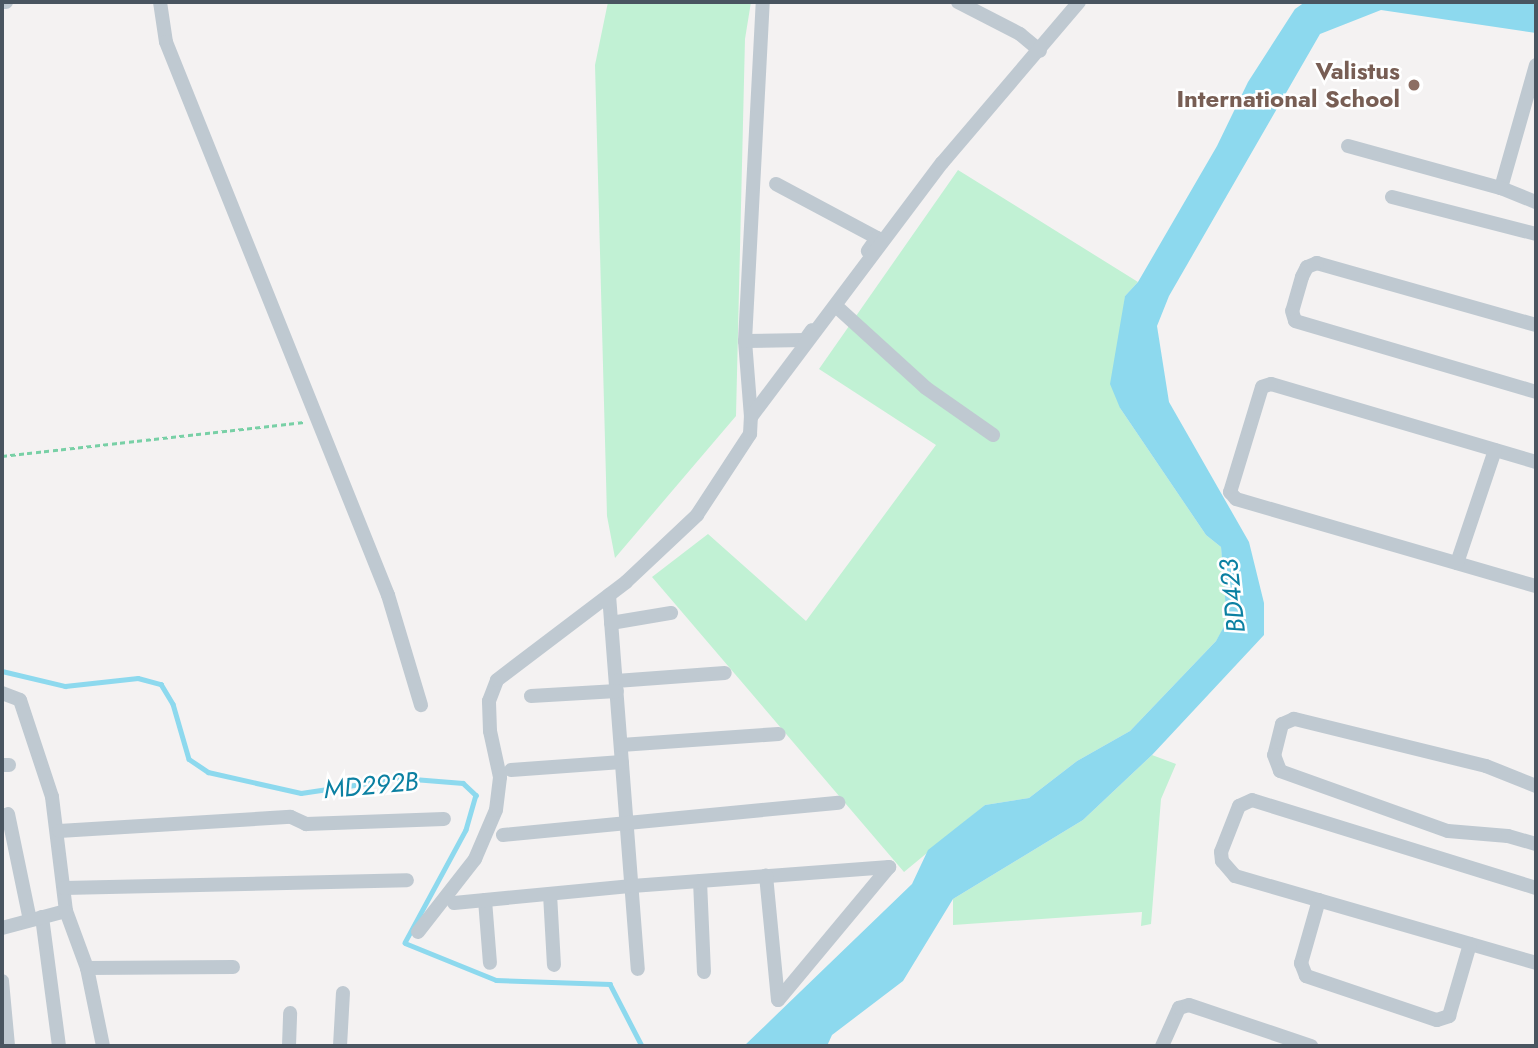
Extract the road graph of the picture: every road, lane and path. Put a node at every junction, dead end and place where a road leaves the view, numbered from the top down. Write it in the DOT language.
graph roads {
  1 [pos="160,2"];
  2 [pos="763,2"];
  3 [pos="958,2"];
  4 [pos="1079,2"];
  5 [pos="1040,51"];
  6 [pos="1536,65"];
  7 [pos="1348,146"];
  8 [pos="776,184"];
  9 [pos="1500,188"];
  10 [pos="1392,197"];
  11 [pos="1536,202"];
  12 [pos="1536,234"];
  13 [pos="862,266"];
  14 [pos="837,307"];
  15 [pos="1536,325"];
  16 [pos="745,341"];
  17 [pos="1536,392"];
  18 [pos="751,417"];
  19 [pos="316,420"];
  20 [pos="993,435"];
  21 [pos="1495,450"];
  22 [pos="2,456"];
  23 [pos="1536,462"];
  24 [pos="1457,563"];
  25 [pos="1536,586"];
  26 [pos="610,595"];
  27 [pos="671,613"];
  28 [pos="611,623"];
  29 [pos="726,673"];
  30 [pos="616,686"];
  31 [pos="2,693"];
  32 [pos="531,696"];
  33 [pos="421,705"];
  34 [pos="779,734"];
  35 [pos="621,745"];
  36 [pos="622,762"];
  37 [pos="511,770"];
  38 [pos="1536,786"];
  39 [pos="838,803"];
  40 [pos="8,814"];
  41 [pos="444,819"];
  42 [pos="628,821"];
  43 [pos="59,831"];
  44 [pos="503,835"];
  45 [pos="1536,844"];
  46 [pos="766,876"];
  47 [pos="407,880"];
  48 [pos="700,881"];
  49 [pos="632,886"];
  50 [pos="64,888"];
  51 [pos="1536,888"];
  52 [pos="550,894"];
  53 [pos="485,900"];
  54 [pos="1319,900"];
  55 [pos="454,903"];
  56 [pos="66,911"];
  57 [pos="36,919"];
  58 [pos="2,928"];
  59 [pos="418,932"];
  60 [pos="1470,944"];
  61 [pos="490,963"];
  62 [pos="1536,963"];
  63 [pos="554,965"];
  64 [pos="233,967"];
  65 [pos="87,968"];
  66 [pos="638,969"];
  67 [pos="704,972"];
  68 [pos="2,981"];
  69 [pos="343,993"];
  70 [pos="290,1013"];
  71 [pos="8,1046"];
  72 [pos="59,1046"];
  73 [pos="103,1046"];
  74 [pos="289,1046"];
  75 [pos="341,1046"];
  76 [pos="1162,1046"];
  77 [pos="1311,1046"];
  1 -- 19 [label="street"];
  2 -- 16 [label="street"];
  3 -- 5 [label="street"];
  4 -- 5 [label="street"];
  5 -- 13 [label="street"];
  6 -- 9 [label="street"];
  7 -- 9 [label="street"];
  8 -- 13 [label="street"];
  9 -- 11 [label="street"];
  10 -- 12 [label="street"];
  13 -- 14 [label="street"];
  13 -- 16 [label="street"];
  14 -- 18 [label="street"];
  14 -- 20 [label="street"];
  15 -- 17 [label="street"];
  16 -- 18 [label="street"];
  18 -- 26 [label="street"];
  19 -- 22 [label="path"];
  19 -- 33 [label="street"];
  21 -- 23 [label="street"];
  21 -- 24 [label="street"];
  21 -- 24 [label="street"];
  24 -- 25 [label="street"];
  26 -- 28 [label="street"];
  26 -- 59 [label="street"];
  27 -- 28 [label="street"];
  28 -- 30 [label="street"];
  29 -- 30 [label="street"];
  30 -- 32 [label="street"];
  30 -- 35 [label="street"];
  31 -- 43 [label="street"];
  34 -- 35 [label="street"];
  35 -- 36 [label="street"];
  36 -- 37 [label="street"];
  36 -- 42 [label="street"];
  38 -- 45 [label="street"];
  39 -- 42 [label="street"];
  40 -- 57 [label="street"];
  41 -- 43 [label="street"];
  42 -- 44 [label="street"];
  42 -- 49 [label="street"];
  43 -- 50 [label="street"];
  46 -- 46 [label="street"];
  46 -- 48 [label="street"];
  47 -- 50 [label="street"];
  48 -- 49 [label="street"];
  48 -- 67 [label="street"];
  49 -- 52 [label="street"];
  49 -- 66 [label="street"];
  50 -- 56 [label="street"];
  51 -- 54 [label="street"];
  52 -- 53 [label="street"];
  52 -- 63 [label="street"];
  53 -- 55 [label="street"];
  53 -- 61 [label="street"];
  54 -- 60 [label="street"];
  54 -- 60 [label="street"];
  56 -- 57 [label="street"];
  56 -- 65 [label="street"];
  57 -- 58 [label="street"];
  57 -- 72 [label="street"];
  60 -- 62 [label="street"];
  64 -- 65 [label="street"];
  65 -- 73 [label="street"];
  68 -- 71 [label="street"];
  69 -- 75 [label="street"];
  70 -- 74 [label="street"];
  76 -- 77 [label="street"];
}
